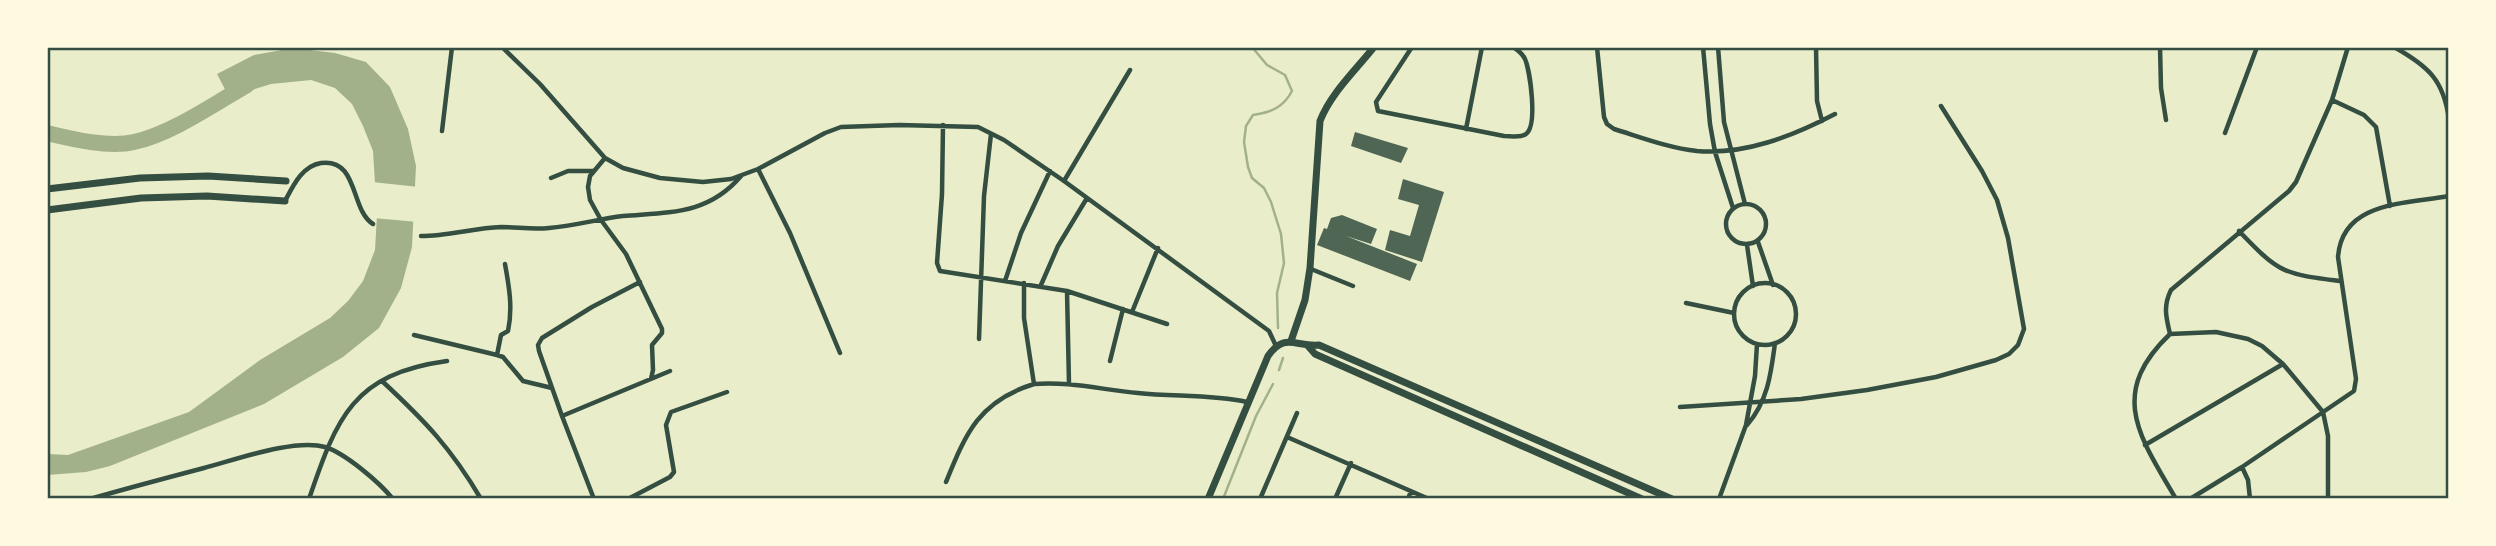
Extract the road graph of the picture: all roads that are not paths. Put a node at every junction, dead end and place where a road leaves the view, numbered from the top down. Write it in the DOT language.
graph roads {
  1 [pos="452,47"];
  2 [pos="502,47"];
  3 [pos="1374,47"];
  4 [pos="1412,47"];
  5 [pos="1482,47"];
  6 [pos="1513,47"];
  7 [pos="1597,47"];
  8 [pos="1703,47"];
  9 [pos="1718,47"];
  10 [pos="1816,47"];
  11 [pos="2160,47"];
  12 [pos="2257,47"];
  13 [pos="2348,47"];
  14 [pos="2394,47"];
  15 [pos="1130,70"];
  16 [pos="2332,100"];
  17 [pos="1941,106"];
  18 [pos="1835,114"];
  19 [pos="2166,120"];
  20 [pos="2449,120"];
  21 [pos="1822,121"];
  22 [pos="943,125"];
  23 [pos="1466,128"];
  24 [pos="442,131"];
  25 [pos="2225,133"];
  26 [pos="991,134"];
  27 [pos="1715,152"];
  28 [pos="1730,152"];
  29 [pos="605,158"];
  30 [pos="758,169"];
  31 [pos="593,171"];
  32 [pos="1050,171"];
  33 [pos="741,176"];
  34 [pos="551,178"];
  35 [pos="286,181"];
  36 [pos="1064,181"];
  37 [pos="47,189"];
  38 [pos="2449,196"];
  39 [pos="1087,198"];
  40 [pos="285,201"];
  41 [pos="1745,204"];
  42 [pos="2390,206"];
  43 [pos="1734,208"];
  44 [pos="47,210"];
  45 [pos="601,220"];
  46 [pos="373,224"];
  47 [pos="2239,231"];
  48 [pos="421,236"];
  49 [pos="1758,242"];
  50 [pos="1747,245"];
  51 [pos="1158,248"];
  52 [pos="505,264"];
  53 [pos="1310,268"];
  54 [pos="982,278"];
  55 [pos="1005,281"];
  56 [pos="2341,281"];
  57 [pos="640,282"];
  58 [pos="1024,283"];
  59 [pos="1041,285"];
  60 [pos="1773,285"];
  61 [pos="1353,286"];
  62 [pos="1753,286"];
  63 [pos="1067,291"];
  64 [pos="1686,303"];
  65 [pos="1123,309"];
  66 [pos="1132,312"];
  67 [pos="1734,313"];
  68 [pos="1167,324"];
  69 [pos="2170,334"];
  70 [pos="414,335"];
  71 [pos="979,339"];
  72 [pos="1291,341"];
  73 [pos="1775,343"];
  74 [pos="1757,344"];
  75 [pos="1276,345"];
  76 [pos="1308,346"];
  77 [pos="840,353"];
  78 [pos="497,355"];
  79 [pos="447,361"];
  80 [pos="1110,361"];
  81 [pos="2283,364"];
  82 [pos="670,370"];
  83 [pos="651,379"];
  84 [pos="382,382"];
  85 [pos="1034,384"];
  86 [pos="1069,384"];
  87 [pos="552,388"];
  88 [pos="727,392"];
  89 [pos="1247,402"];
  90 [pos="1763,402"];
  91 [pos="1749,403"];
  92 [pos="1679,407"];
  93 [pos="2323,412"];
  94 [pos="1297,413"];
  95 [pos="562,416"];
  96 [pos="1484,418"];
  97 [pos="1746,425"];
  98 [pos="1479,429"];
  99 [pos="1287,437"];
  100 [pos="2145,445"];
  101 [pos="327,448"];
  102 [pos="1350,463"];
  103 [pos="2242,467"];
  104 [pos="946,482"];
  105 [pos="1411,491"];
  106 [pos="90,499"];
  107 [pos="309,499"];
  108 [pos="393,499"];
  109 [pos="481,499"];
  110 [pos="594,499"];
  111 [pos="628,499"];
  112 [pos="1208,499"];
  113 [pos="1260,499"];
  114 [pos="1335,499"];
  115 [pos="1408,499"];
  116 [pos="1429,499"];
  117 [pos="1642,499"];
  118 [pos="1672,499"];
  119 [pos="1719,499"];
  120 [pos="2176,499"];
  121 [pos="2190,499"];
  122 [pos="2250,499"];
  123 [pos="2328,499"];
  1 -- 24 [label="street"];
  2 -- 29 [label="street"];
  3 -- 53 [label="main road"];
  4 -- 23 [label="street"];
  5 -- 23 [label="street"];
  6 -- 23 [label="street"];
  7 -- 27 [label="street"];
  8 -- 27 [label="street"];
  9 -- 28 [label="street"];
  10 -- 21 [label="street"];
  11 -- 19 [label="street"];
  12 -- 25 [label="street"];
  13 -- 16 [label="street"];
  14 -- 20 [label="street"];
  15 -- 36 [label="street"];
  16 -- 42 [label="street"];
  16 -- 47 [label="street"];
  17 -- 90 [label="street"];
  18 -- 21 [label="street"];
  21 -- 28 [label="street"];
  22 -- 26 [label="street"];
  22 -- 30 [label="street"];
  22 -- 54 [label="street"];
  26 -- 32 [label="street"];
  26 -- 54 [label="street"];
  27 -- 28 [label="street"];
  27 -- 43 [label="street"];
  28 -- 41 [label="street"];
  29 -- 31 [label="street"];
  29 -- 33 [label="street"];
  30 -- 33 [label="street"];
  30 -- 77 [label="street"];
  31 -- 34 [label="street"];
  31 -- 45 [label="street"];
  32 -- 36 [label="street"];
  32 -- 55 [label="street"];
  33 -- 45 [label="street"];
  35 -- 37 [label="main road"];
  36 -- 39 [label="street"];
  38 -- 42 [label="street"];
  39 -- 51 [label="street"];
  39 -- 59 [label="street"];
  40 -- 44 [label="main road"];
  40 -- 46 [label="street"];
  41 -- 43 [label="street"];
  41 -- 49 [label="street"];
  42 -- 56 [label="street"];
  43 -- 50 [label="street"];
  45 -- 48 [label="street"];
  45 -- 57 [label="street"];
  47 -- 56 [label="street"];
  47 -- 69 [label="street"];
  49 -- 50 [label="street"];
  49 -- 60 [label="street"];
  50 -- 62 [label="street"];
  51 -- 66 [label="street"];
  51 -- 75 [label="street"];
  52 -- 78 [label="street"];
  53 -- 61 [label="street"];
  53 -- 72 [label="main road"];
  54 -- 55 [label="street"];
  54 -- 71 [label="street"];
  55 -- 58 [label="street"];
  56 -- 93 [label="street"];
  57 -- 83 [label="street"];
  57 -- 87 [label="street"];
  58 -- 59 [label="street"];
  58 -- 85 [label="street"];
  59 -- 63 [label="street"];
  60 -- 62 [label="street"];
  60 -- 73 [label="street"];
  62 -- 67 [label="street"];
  63 -- 65 [label="street"];
  63 -- 86 [label="street"];
  64 -- 67 [label="street"];
  65 -- 66 [label="street"];
  65 -- 80 [label="street"];
  66 -- 68 [label="street"];
  67 -- 74 [label="street"];
  69 -- 81 [label="street"];
  69 -- 100 [label="street"];
  70 -- 78 [label="street"];
  72 -- 75 [label="main road"];
  72 -- 76 [label="main road"];
  73 -- 74 [label="street"];
  73 -- 90 [label="street"];
  74 -- 91 [label="street"];
  75 -- 89 [label="main road"];
  76 -- 96 [label="main road"];
  76 -- 98 [label="main road"];
  78 -- 87 [label="street"];
  79 -- 84 [label="street"];
  81 -- 93 [label="street"];
  81 -- 100 [label="street"];
  82 -- 83 [label="street"];
  83 -- 95 [label="street"];
  84 -- 101 [label="street"];
  84 -- 109 [label="street"];
  85 -- 86 [label="street"];
  85 -- 104 [label="street"];
  86 -- 89 [label="street"];
  87 -- 95 [label="street"];
  88 -- 111 [label="street"];
  89 -- 112 [label="main road"];
  90 -- 91 [label="street"];
  90 -- 97 [label="street"];
  91 -- 92 [label="street"];
  91 -- 97 [label="street"];
  93 -- 103 [label="street"];
  93 -- 123 [label="street"];
  94 -- 99 [label="street"];
  95 -- 110 [label="street"];
  96 -- 98 [label="main road"];
  96 -- 118 [label="main road"];
  97 -- 119 [label="street"];
  98 -- 117 [label="main road"];
  99 -- 102 [label="street"];
  99 -- 113 [label="street"];
  100 -- 120 [label="street"];
  101 -- 106 [label="street"];
  101 -- 107 [label="street"];
  101 -- 108 [label="street"];
  102 -- 105 [label="street"];
  102 -- 114 [label="street"];
  103 -- 121 [label="street"];
  103 -- 122 [label="street"];
  105 -- 115 [label="street"];
  105 -- 116 [label="street"];
}
